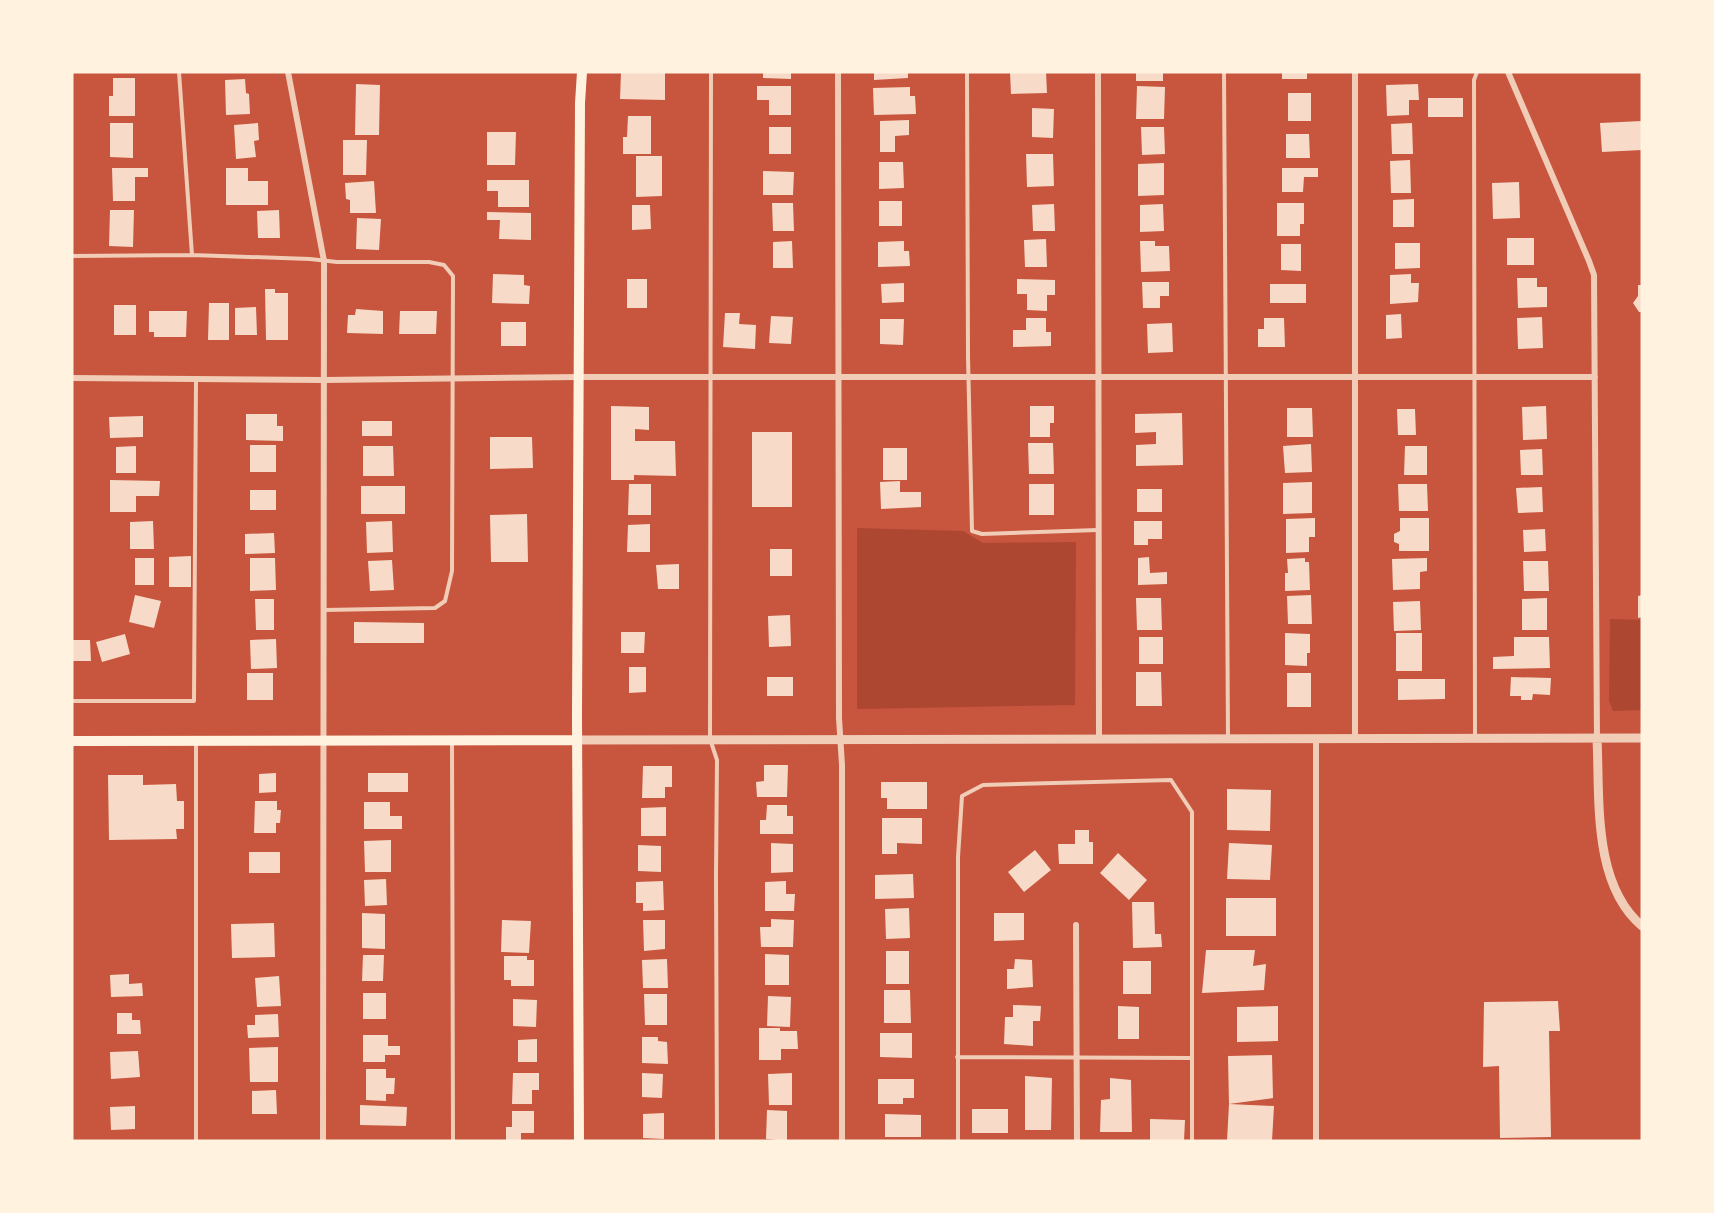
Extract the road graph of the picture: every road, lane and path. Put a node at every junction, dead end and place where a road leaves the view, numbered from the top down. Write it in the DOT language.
graph roads {
  1 [pos="179,72"];
  2 [pos="288,72"];
  3 [pos="582,72"];
  4 [pos="711,72"];
  5 [pos="838,72"];
  6 [pos="967,72"];
  7 [pos="1098,72"];
  8 [pos="1224,72"];
  9 [pos="1355,72"];
  10 [pos="1476,72"];
  11 [pos="1508,72"];
  12 [pos="192,255"];
  13 [pos="72,256"];
  14 [pos="324,261"];
  15 [pos="579,377"];
  16 [pos="839,377"];
  17 [pos="1595,377"];
  18 [pos="72,378"];
  19 [pos="454,378"];
  20 [pos="711,378"];
  21 [pos="968,378"];
  22 [pos="1098,378"];
  23 [pos="1225,378"];
  24 [pos="1355,378"];
  25 [pos="1474,378"];
  26 [pos="196,379"];
  27 [pos="324,380"];
  28 [pos="1098,530"];
  29 [pos="324,610"];
  30 [pos="72,701"];
  31 [pos="1475,738"];
  32 [pos="1642,738"];
  33 [pos="1228,739"];
  34 [pos="1316,739"];
  35 [pos="1355,739"];
  36 [pos="1597,739"];
  37 [pos="196,740"];
  38 [pos="324,740"];
  39 [pos="452,740"];
  40 [pos="577,740"];
  41 [pos="710,740"];
  42 [pos="840,740"];
  43 [pos="1099,740"];
  44 [pos="72,741"];
  45 [pos="1076,925"];
  46 [pos="1642,926"];
  47 [pos="957,1057"];
  48 [pos="1078,1057"];
  49 [pos="1192,1058"];
  50 [pos="196,1141"];
  51 [pos="323,1141"];
  52 [pos="453,1141"];
  53 [pos="579,1141"];
  54 [pos="717,1141"];
  55 [pos="842,1141"];
  56 [pos="958,1141"];
  57 [pos="1077,1141"];
  58 [pos="1192,1141"];
  59 [pos="1316,1141"];
  1 -- 12 [label="lane"];
  2 -- 14 [label="street"];
  3 -- 15 [label="main road"];
  4 -- 20 [label="lane"];
  5 -- 16 [label="street"];
  6 -- 21 [label="lane"];
  7 -- 22 [label="street"];
  8 -- 23 [label="lane"];
  9 -- 24 [label="street"];
  10 -- 25 [label="lane"];
  11 -- 17 [label="street"];
  12 -- 13 [label="lane"];
  12 -- 14 [label="lane"];
  14 -- 19 [label="lane"];
  14 -- 27 [label="street"];
  15 -- 19 [label="street"];
  15 -- 20 [label="street"];
  15 -- 40 [label="main road"];
  16 -- 20 [label="street"];
  16 -- 21 [label="street"];
  16 -- 42 [label="street"];
  17 -- 25 [label="street"];
  17 -- 36 [label="street"];
  18 -- 26 [label="street"];
  19 -- 27 [label="street"];
  19 -- 29 [label="lane"];
  20 -- 41 [label="lane"];
  21 -- 22 [label="street"];
  21 -- 28 [label="lane"];
  22 -- 23 [label="street"];
  22 -- 28 [label="street"];
  23 -- 24 [label="street"];
  23 -- 33 [label="lane"];
  24 -- 25 [label="street"];
  24 -- 35 [label="street"];
  25 -- 31 [label="lane"];
  26 -- 27 [label="street"];
  26 -- 30 [label="lane"];
  27 -- 29 [label="street"];
  28 -- 43 [label="street"];
  29 -- 38 [label="street"];
  31 -- 35 [label="street"];
  31 -- 36 [label="street"];
  32 -- 36 [label="street"];
  33 -- 34 [label="street"];
  33 -- 43 [label="street"];
  34 -- 35 [label="street"];
  34 -- 59 [label="street"];
  36 -- 46 [label="street"];
  37 -- 38 [label="main road"];
  37 -- 44 [label="main road"];
  37 -- 50 [label="lane"];
  38 -- 39 [label="main road"];
  38 -- 51 [label="street"];
  39 -- 40 [label="main road"];
  39 -- 52 [label="lane"];
  40 -- 41 [label="street"];
  40 -- 53 [label="main road"];
  41 -- 42 [label="street"];
  41 -- 54 [label="lane"];
  42 -- 43 [label="street"];
  42 -- 55 [label="street"];
  45 -- 48 [label="street"];
  47 -- 48 [label="lane"];
  47 -- 49 [label="lane"];
  47 -- 56 [label="lane"];
  48 -- 49 [label="lane"];
  48 -- 57 [label="street"];
  49 -- 58 [label="lane"];
}
